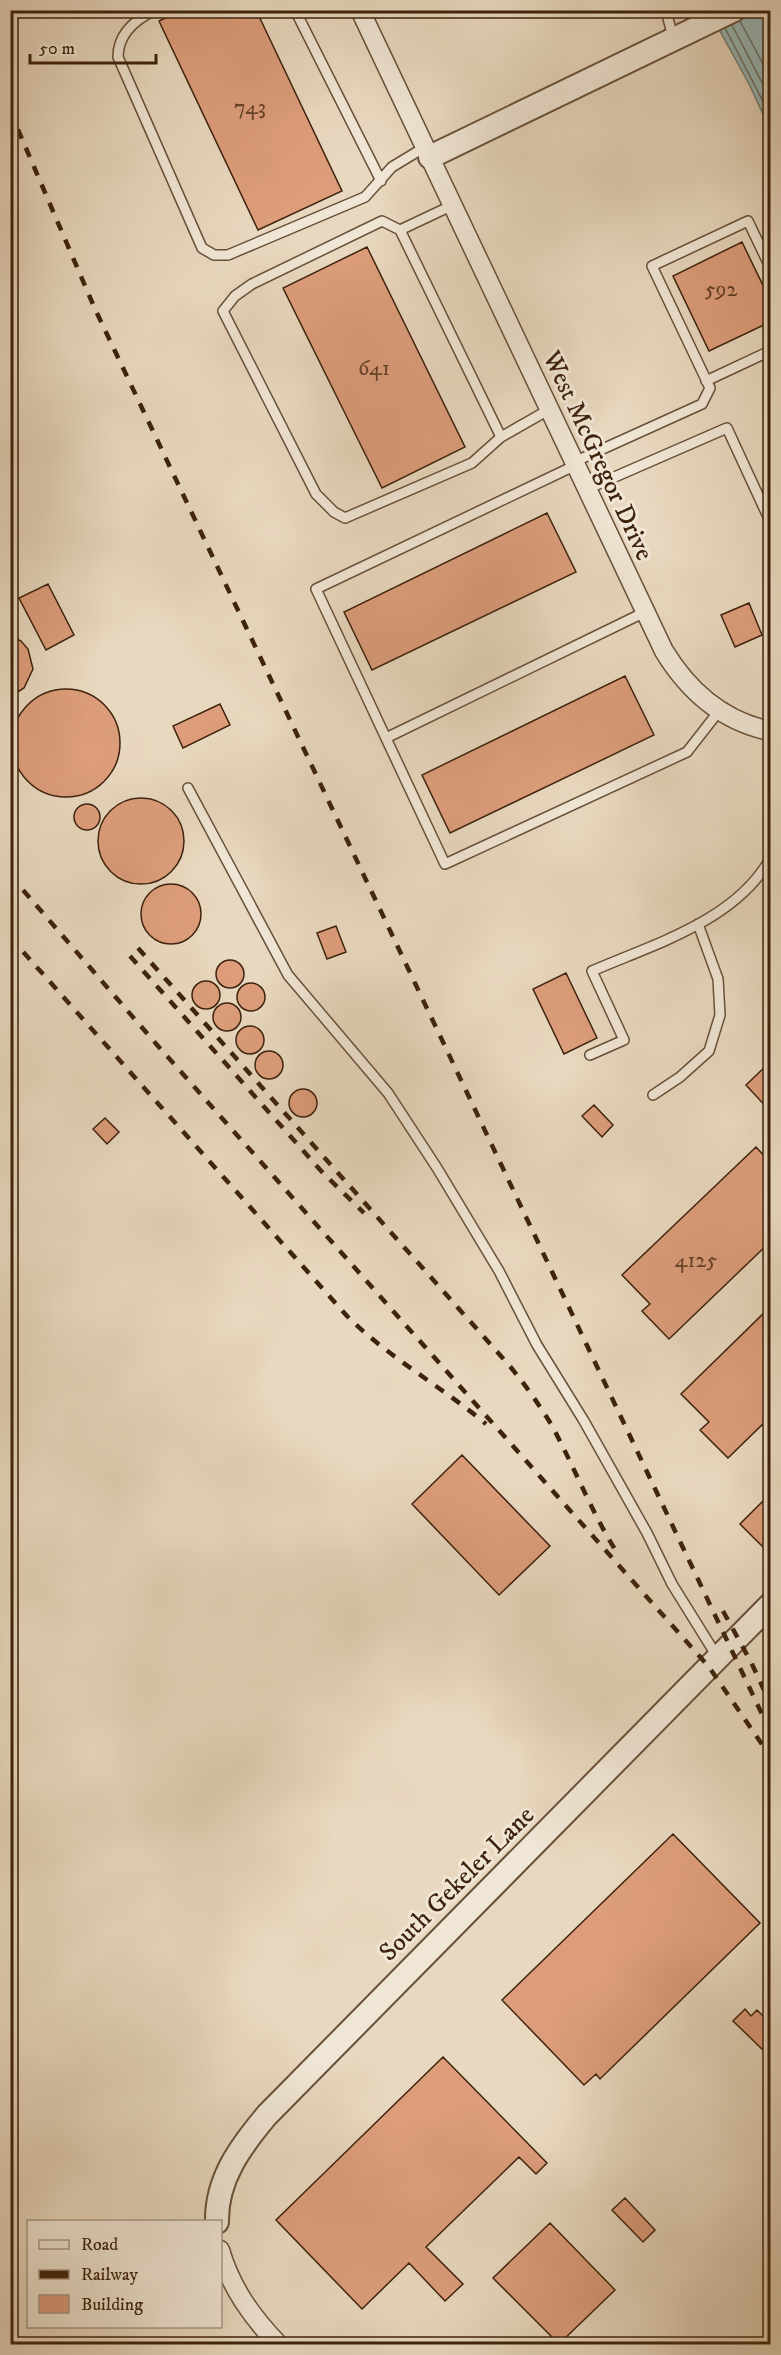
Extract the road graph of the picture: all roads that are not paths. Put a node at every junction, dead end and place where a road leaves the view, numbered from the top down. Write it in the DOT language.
graph roads {
  1 [pos="155,10"];
  2 [pos="295,10"];
  3 [pos="360,10"];
  4 [pos="666,10"];
  5 [pos="734,10"];
  6 [pos="674,40"];
  7 [pos="427,152"];
  8 [pos="381,181"];
  9 [pos="453,205"];
  10 [pos="400,230"];
  11 [pos="771,267"];
  12 [pos="771,351"];
  13 [pos="706,381"];
  14 [pos="550,409"];
  15 [pos="501,437"];
  16 [pos="575,463"];
  17 [pos="587,489"];
  18 [pos="771,521"];
  19 [pos="645,612"];
  20 [pos="719,711"];
  21 [pos="771,730"];
  22 [pos="386,738"];
  23 [pos="188,788"];
  24 [pos="771,859"];
  25 [pos="698,924"];
  26 [pos="590,1055"];
  27 [pos="653,1095"];
  28 [pos="770,1606"];
  29 [pos="718,1658"];
  30 [pos="217,2220"];
  31 [pos="222,2256"];
  32 [pos="279,2344"];
  1 -- 8 [label="lane"];
  2 -- 8 [label="lane"];
  3 -- 7 [label="street, West McGregor Drive"];
  4 -- 6 [label="lane"];
  5 -- 6 [label="street"];
  6 -- 7 [label="street"];
  7 -- 8 [label="lane"];
  7 -- 9 [label="street, West McGregor Drive"];
  9 -- 10 [label="lane"];
  9 -- 14 [label="street, West McGregor Drive"];
  10 -- 15 [label="lane"];
  10 -- 15 [label="lane"];
  11 -- 13 [label="lane"];
  12 -- 13 [label="lane"];
  13 -- 16 [label="lane"];
  14 -- 15 [label="lane"];
  14 -- 16 [label="street, West McGregor Drive"];
  16 -- 17 [label="street, West McGregor Drive"];
  16 -- 22 [label="lane"];
  17 -- 18 [label="lane"];
  17 -- 19 [label="street, West McGregor Drive"];
  19 -- 20 [label="street, West McGregor Drive"];
  19 -- 22 [label="lane"];
  20 -- 21 [label="street, West McGregor Drive"];
  20 -- 22 [label="lane"];
  23 -- 29 [label="lane"];
  24 -- 25 [label="lane"];
  25 -- 26 [label="lane"];
  25 -- 27 [label="lane"];
  28 -- 29 [label="street, South Gekeler Lane"];
  29 -- 30 [label="street, South Gekeler Lane"];
  31 -- 32 [label="street"];
}
